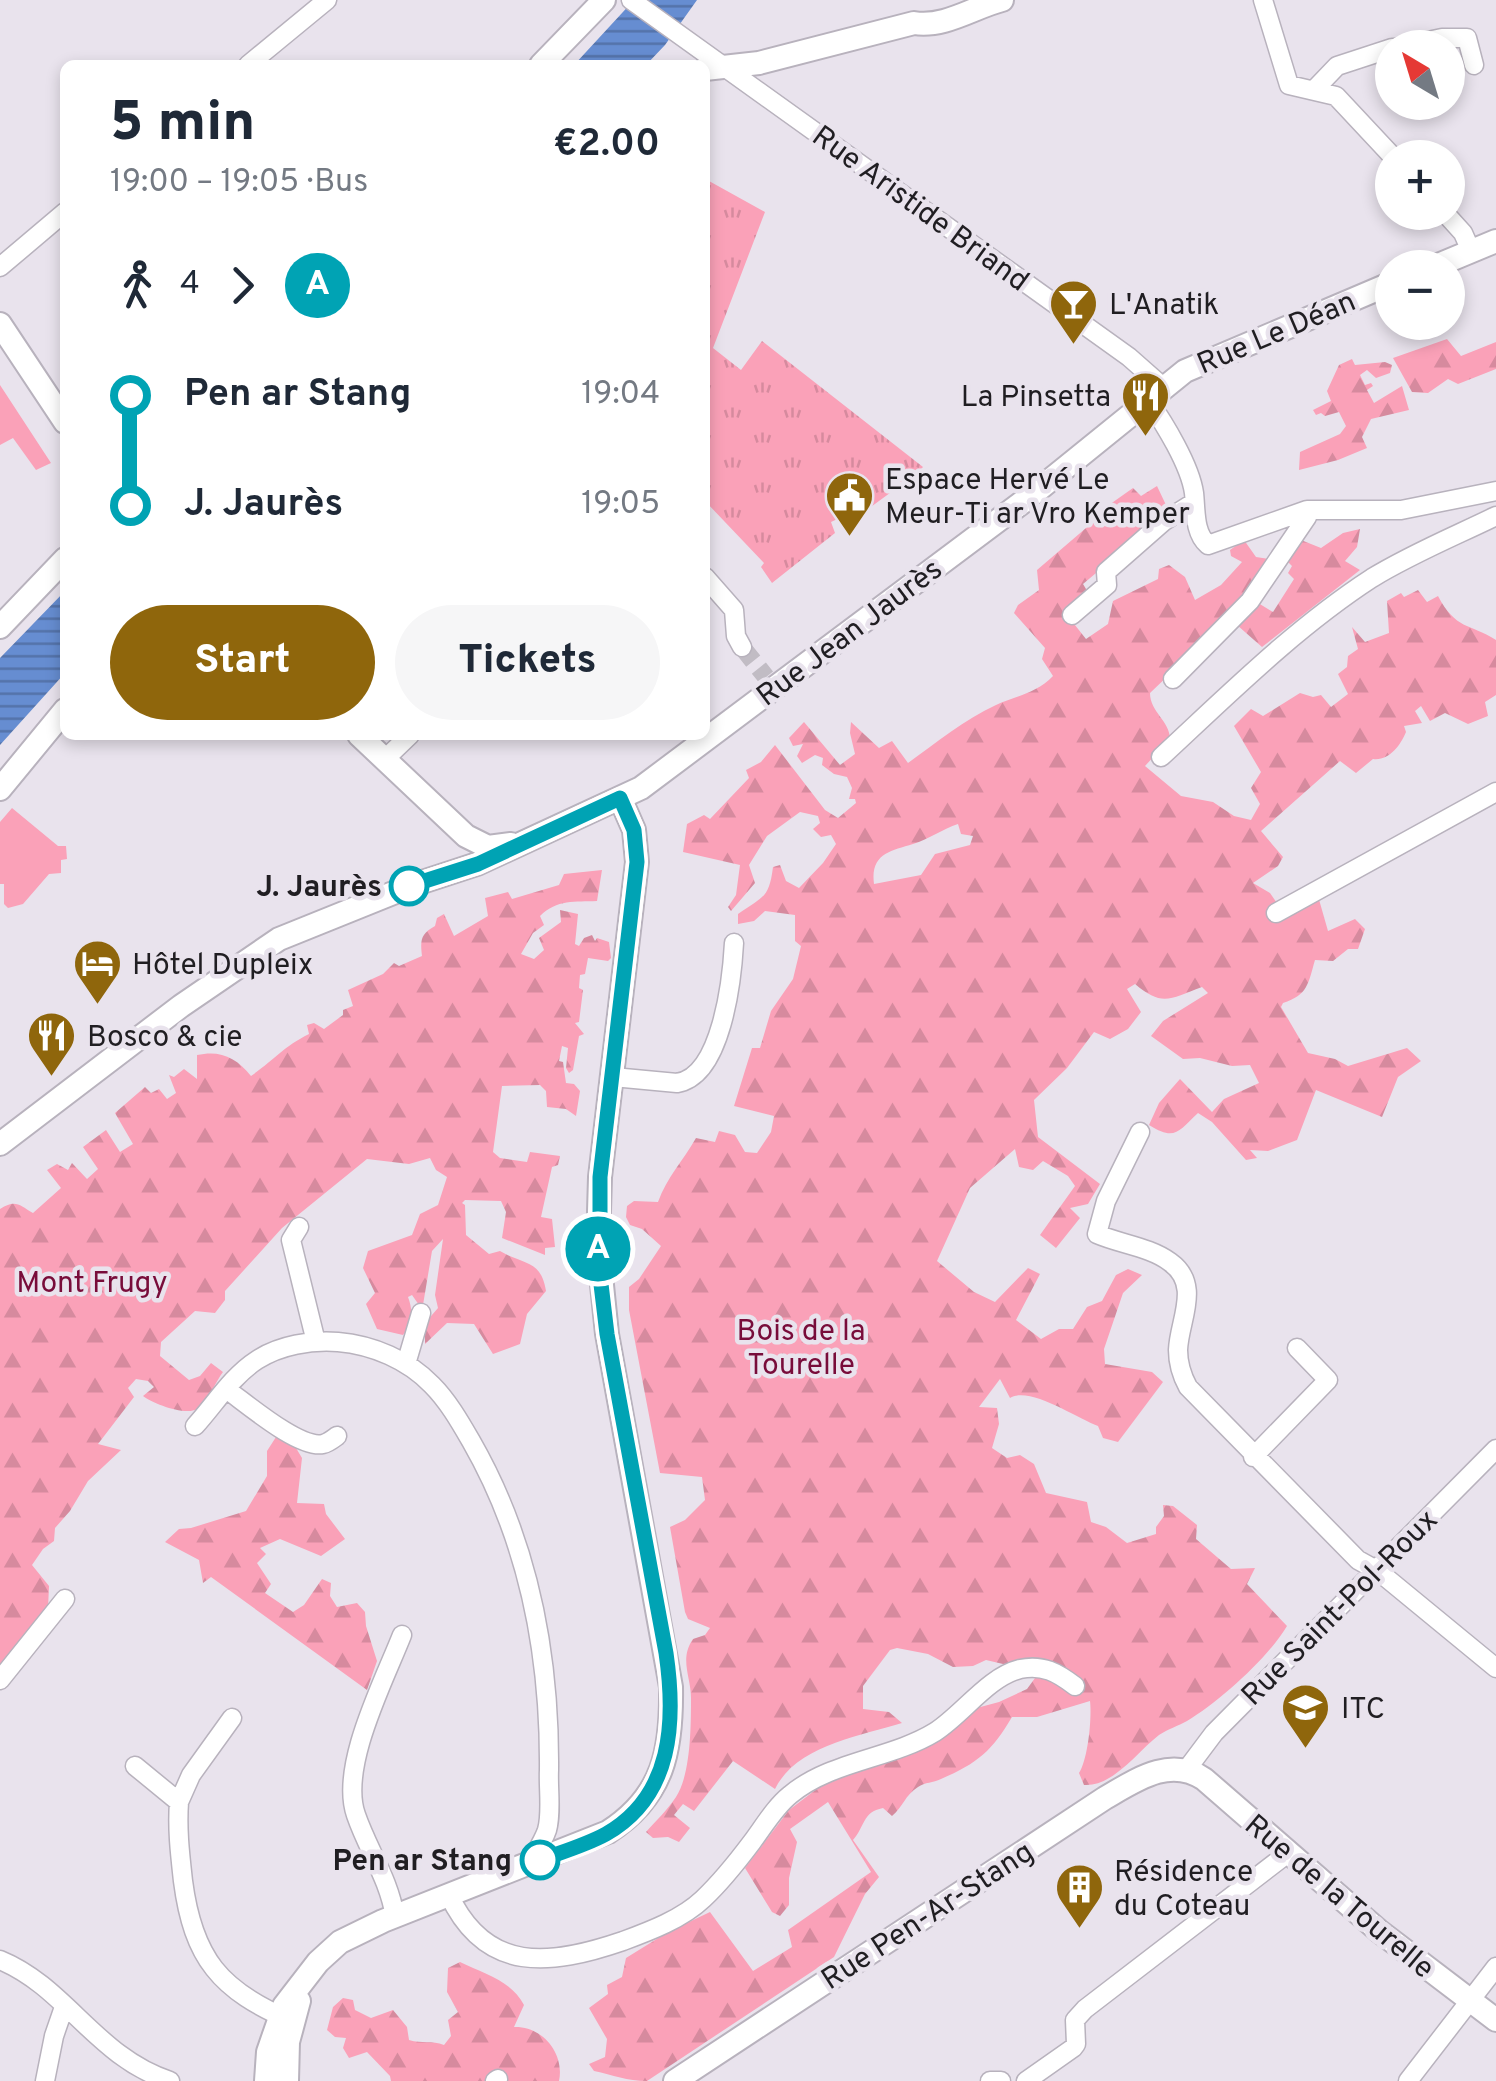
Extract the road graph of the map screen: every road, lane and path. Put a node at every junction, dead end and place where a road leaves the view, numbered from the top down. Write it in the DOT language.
graph roads {
  1 [pos="327,0"];
  2 [pos="604,0"];
  3 [pos="937,0"];
  4 [pos="1263,0"];
  5 [pos="632,1"];
  6 [pos="984,2"];
  7 [pos="914,23"];
  8 [pos="1465,38"];
  9 [pos="1375,53"];
  10 [pos="254,60"];
  11 [pos="546,60"];
  12 [pos="704,60"];
  13 [pos="1474,65"];
  14 [pos="713,68"];
  15 [pos="1314,90"];
  16 [pos="1378,140"];
  17 [pos="60,216"];
  18 [pos="1459,230"];
  19 [pos="1496,241"];
  20 [pos="1471,251"];
  21 [pos="1465,254"];
  22 [pos="0,267"];
  23 [pos="1375,290"];
  24 [pos="0,324"];
  25 [pos="1156,393"];
  26 [pos="60,414"];
  27 [pos="1496,491"];
  28 [pos="1193,503"];
  29 [pos="1307,510"];
  30 [pos="1496,516"];
  31 [pos="60,565"];
  32 [pos="710,583"];
  33 [pos="1072,615"];
  34 [pos="0,627"];
  35 [pos="742,646"];
  36 [pos="1173,679"];
  37 [pos="60,716"];
  38 [pos="710,732"];
  39 [pos="364,740"];
  40 [pos="405,740"];
  41 [pos="700,740"];
  42 [pos="1161,757"];
  43 [pos="384,760"];
  44 [pos="0,789"];
  45 [pos="1496,792"];
  46 [pos="620,798"];
  47 [pos="466,836"];
  48 [pos="519,842"];
  49 [pos="456,870"];
  50 [pos="1276,913"];
  51 [pos="734,943"];
  52 [pos="612,1077"];
  53 [pos="1140,1132"];
  54 [pos="0,1144"];
  55 [pos="300,1227"];
  56 [pos="421,1313"];
  57 [pos="316,1342"];
  58 [pos="1297,1348"];
  59 [pos="406,1364"];
  60 [pos="226,1389"];
  61 [pos="196,1426"];
  62 [pos="337,1436"];
  63 [pos="1496,1448"];
  64 [pos="1253,1457"];
  65 [pos="1378,1570"];
  66 [pos="65,1599"];
  67 [pos="402,1635"];
  68 [pos="1496,1668"];
  69 [pos="0,1680"];
  70 [pos="1075,1686"];
  71 [pos="232,1718"];
  72 [pos="135,1766"];
  73 [pos="1187,1769"];
  74 [pos="179,1802"];
  75 [pos="548,1828"];
  76 [pos="581,1844"];
  77 [pos="1288,1854"];
  78 [pos="529,1864"];
  79 [pos="448,1894"];
  80 [pos="395,1917"];
  81 [pos="0,1960"];
  82 [pos="1496,1967"];
  83 [pos="1470,2001"];
  84 [pos="64,2007"];
  85 [pos="286,2018"];
  86 [pos="1496,2020"];
  87 [pos="46,2081"];
  88 [pos="170,2081"];
  89 [pos="266,2081"];
  90 [pos="287,2081"];
  91 [pos="676,2081"];
  92 [pos="990,2081"];
  93 [pos="1001,2081"];
  94 [pos="1026,2081"];
  95 [pos="1408,2081"];
  1 -- 10 [label="street"];
  2 -- 11 [label="street"];
  3 -- 7 [label="street"];
  4 -- 15 [label="street"];
  5 -- 12 [label="street, Rue Aristide Briand"];
  6 -- 7 [label="street"];
  7 -- 14 [label="street"];
  8 -- 13 [label="street"];
  9 -- 15 [label="street"];
  14 -- 25 [label="street, Rue Aristide Briand"];
  15 -- 16 [label="street"];
  17 -- 22 [label="street"];
  18 -- 20 [label="street"];
  19 -- 20 [label="street"];
  20 -- 21 [label="street"];
  23 -- 25 [label="street, Rue Le Déan"];
  24 -- 26 [label="street"];
  25 -- 28 [label="street"];
  25 -- 38 [label="street, Rue Jean Jaurès"];
  27 -- 29 [label="street"];
  28 -- 29 [label="street"];
  28 -- 33 [label="street"];
  29 -- 36 [label="street"];
  30 -- 42 [label="street"];
  31 -- 34 [label="street"];
  32 -- 35 [label="street"];
  37 -- 44 [label="street"];
  39 -- 43 [label="street"];
  40 -- 43 [label="street"];
  41 -- 46 [label="street, Rue Jean Jaurès"];
  43 -- 47 [label="street"];
  45 -- 50 [label="street"];
  46 -- 48 [label="street, Rue Jean Jaurès"];
  46 -- 52 [label="street"];
  47 -- 48 [label="street"];
  47 -- 49 [label="street"];
  48 -- 49 [label="street, Rue Jean Jaurès"];
  49 -- 54 [label="street, Rue Jean Jaurès"];
  51 -- 52 [label="street"];
  52 -- 76 [label="street"];
  53 -- 64 [label="street"];
  55 -- 57 [label="street"];
  56 -- 59 [label="street"];
  57 -- 59 [label="street"];
  57 -- 60 [label="street"];
  58 -- 64 [label="street"];
  59 -- 75 [label="street"];
  60 -- 61 [label="street"];
  60 -- 62 [label="street"];
  63 -- 65 [label="street, Rue Saint-Pol-Roux"];
  64 -- 65 [label="street"];
  65 -- 68 [label="street"];
  65 -- 73 [label="street, Rue Saint-Pol-Roux"];
  66 -- 69 [label="street"];
  67 -- 80 [label="street"];
  70 -- 79 [label="street"];
  71 -- 74 [label="street"];
  72 -- 74 [label="street"];
  73 -- 77 [label="street, Rue de la Tourelle"];
  73 -- 91 [label="street, Rue Pen-Ar-Stang"];
  74 -- 85 [label="street"];
  75 -- 76 [label="street"];
  75 -- 78 [label="street"];
  76 -- 78 [label="street"];
  77 -- 83 [label="street, Rue de la Tourelle"];
  77 -- 94 [label="street"];
  78 -- 79 [label="street"];
  79 -- 80 [label="street"];
  80 -- 85 [label="street"];
  81 -- 84 [label="street"];
  82 -- 83 [label="street"];
  83 -- 86 [label="street, Rue de la Tourelle"];
  83 -- 95 [label="street"];
  84 -- 87 [label="street"];
  84 -- 88 [label="street"];
  85 -- 89 [label="street"];
  85 -- 90 [label="street"];
  92 -- 93 [label="street"];
}
